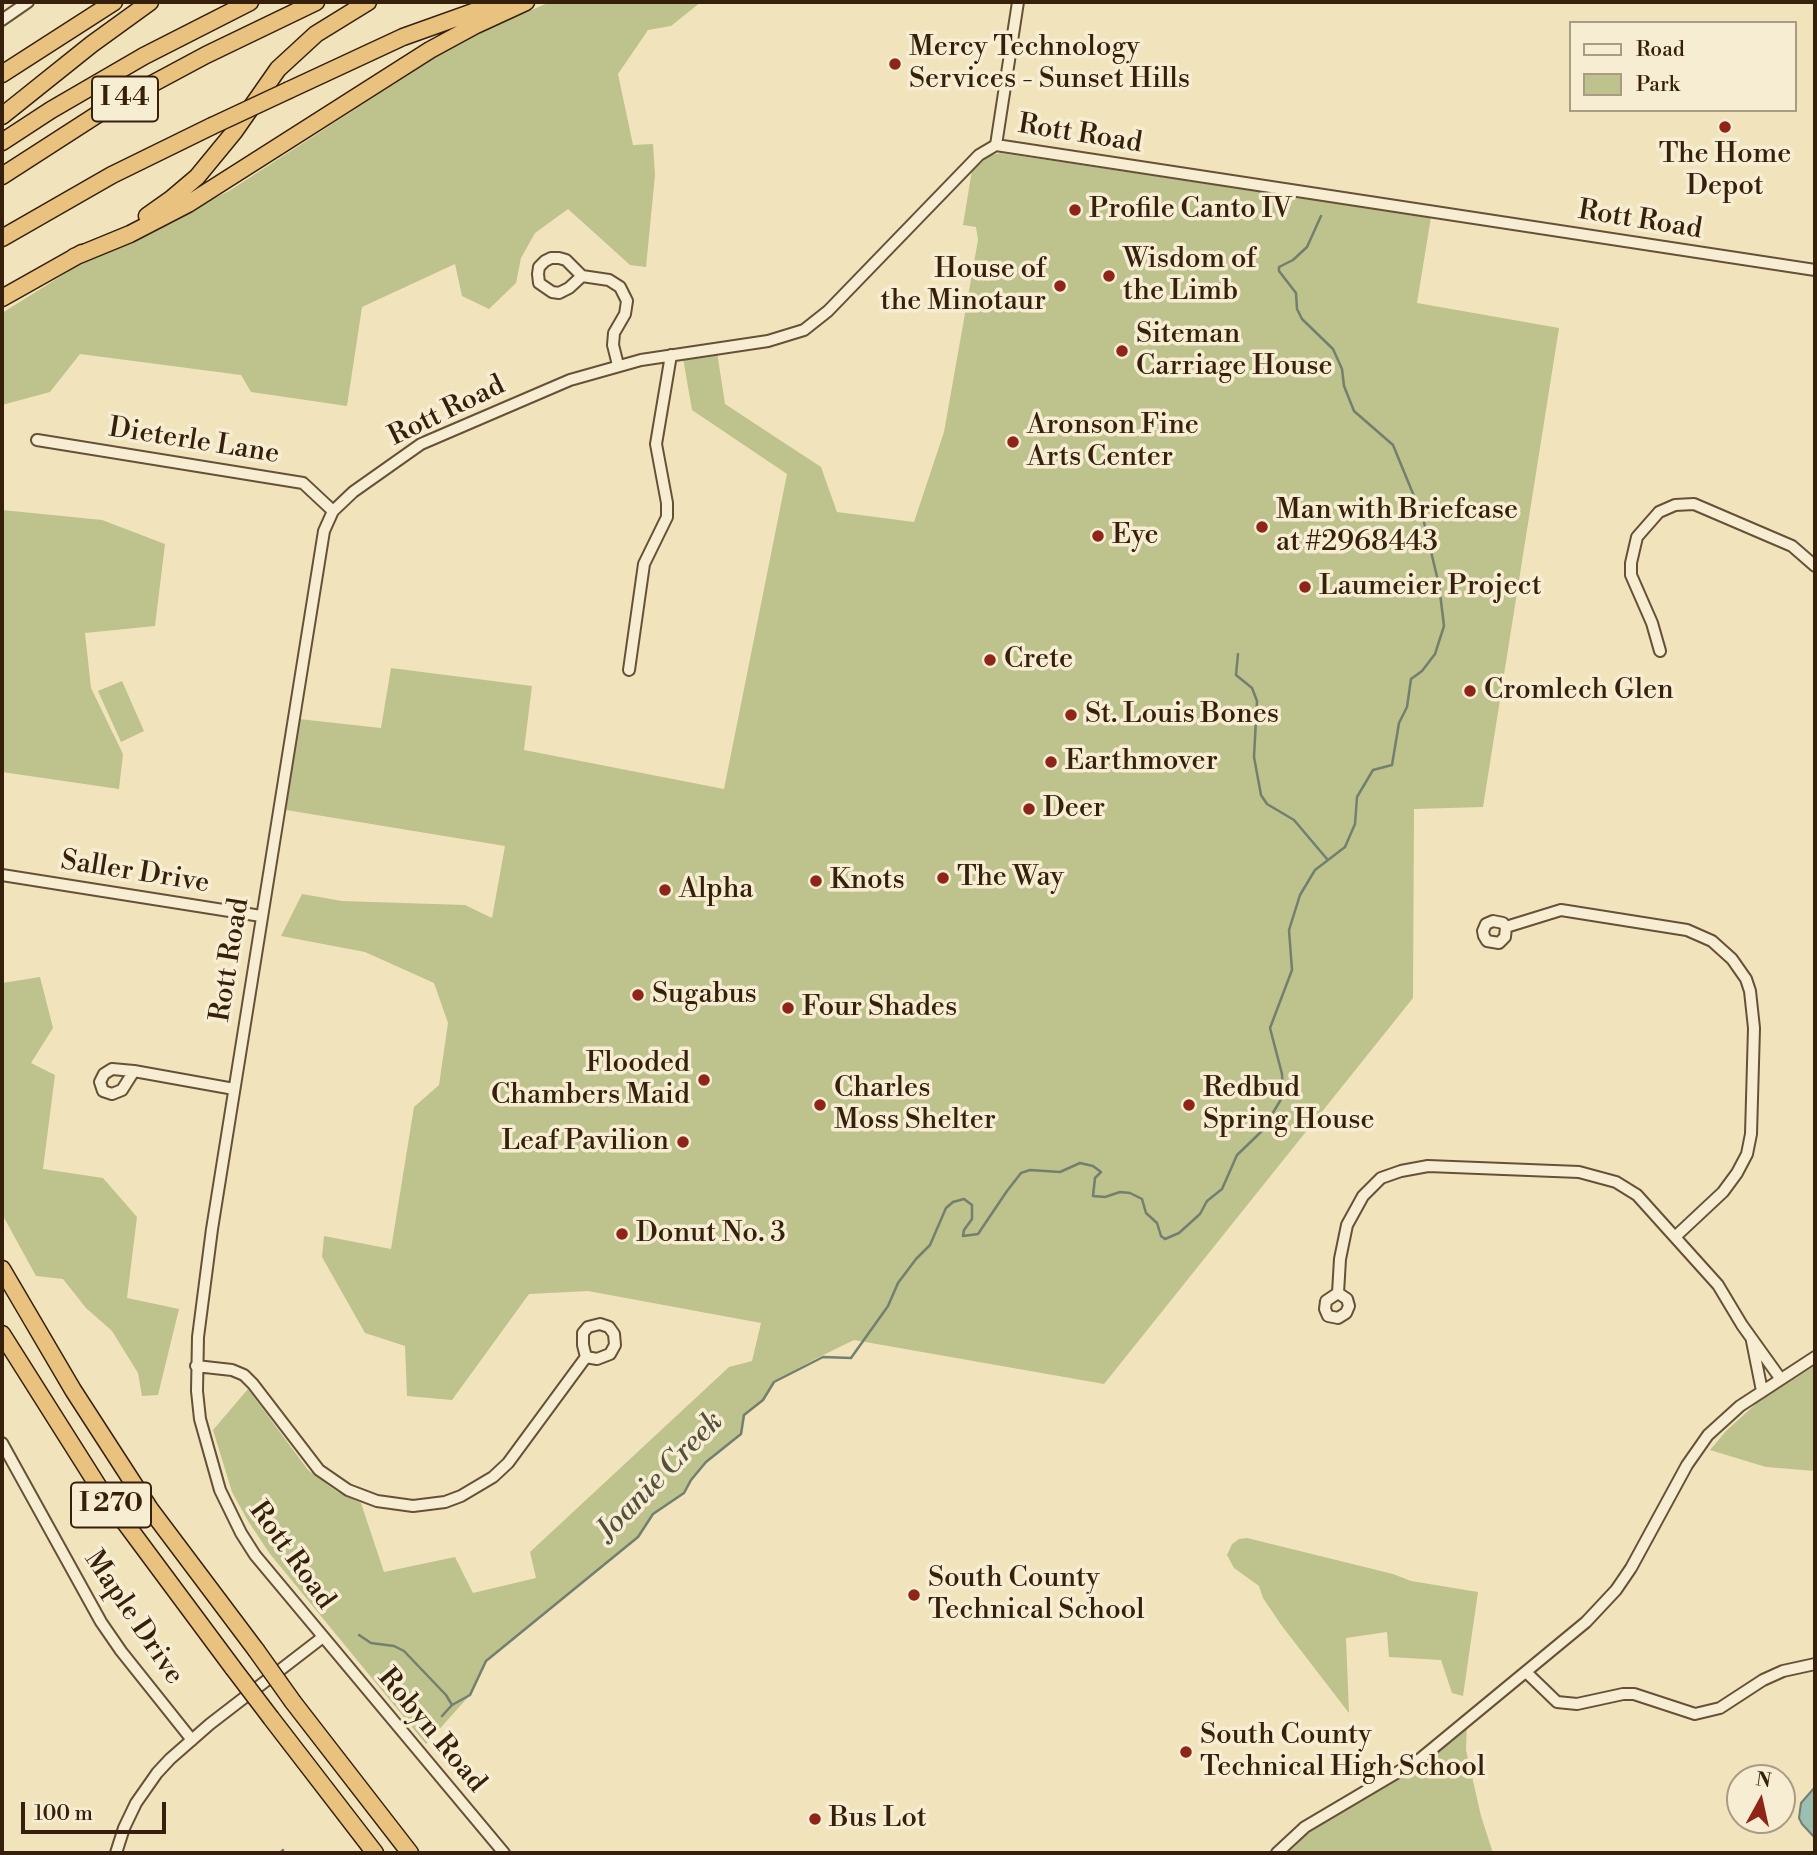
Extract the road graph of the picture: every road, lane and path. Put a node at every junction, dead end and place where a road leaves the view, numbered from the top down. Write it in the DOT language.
graph roads {
  1 [pos="28,2"];
  2 [pos="114,2"];
  3 [pos="150,2"];
  4 [pos="250,2"];
  5 [pos="316,2"];
  6 [pos="368,2"];
  7 [pos="501,2"];
  8 [pos="526,2"];
  9 [pos="1018,2"];
  10 [pos="2,20"];
  11 [pos="2,74"];
  12 [pos="2,116"];
  13 [pos="2,142"];
  14 [pos="996,145"];
  15 [pos="22,162"];
  16 [pos="2,176"];
  17 [pos="2,184"];
  18 [pos="2,238"];
  19 [pos="74,257"];
  20 [pos="1815,270"];
  21 [pos="582,276"];
  22 [pos="2,298"];
  23 [pos="671,355"];
  24 [pos="618,365"];
  25 [pos="37,440"];
  26 [pos="333,511"];
  27 [pos="1815,566"];
  28 [pos="1660,651"];
  29 [pos="629,670"];
  30 [pos="2,875"];
  31 [pos="261,916"];
  32 [pos="1506,927"];
  33 [pos="134,1071"];
  34 [pos="234,1089"];
  35 [pos="1675,1236"];
  36 [pos="2,1269"];
  37 [pos="1338,1293"];
  38 [pos="2,1334"];
  39 [pos="1752,1339"];
  40 [pos="586,1357"];
  41 [pos="1815,1357"];
  42 [pos="196,1366"];
  43 [pos="1780,1378"];
  44 [pos="1762,1391"];
  45 [pos="2,1443"];
  46 [pos="323,1637"];
  47 [pos="1815,1664"];
  48 [pos="1527,1673"];
  49 [pos="192,1740"];
  50 [pos="116,1853"];
  51 [pos="375,1853"];
  52 [pos="410,1853"];
  53 [pos="503,1853"];
  54 [pos="1277,1853"];
  1 -- 10 [label="street"];
  2 -- 11 [label="highway"];
  3 -- 12 [label="highway"];
  4 -- 13 [label="highway, I 44"];
  5 -- 15 [label="highway, I 44"];
  6 -- 19 [label="highway"];
  7 -- 18 [label="highway, bridge"];
  8 -- 19 [label="highway"];
  9 -- 14 [label="street"];
  14 -- 20 [label="street, Rott Road"];
  14 -- 23 [label="street, Rott Road"];
  15 -- 16 [label="highway, I 44"];
  15 -- 17 [label="highway"];
  19 -- 22 [label="highway"];
  21 -- 24 [label="street"];
  23 -- 24 [label="street, Rott Road"];
  23 -- 29 [label="street"];
  24 -- 26 [label="street, Rott Road"];
  25 -- 26 [label="street, Dieterle Lane"];
  26 -- 31 [label="street, Rott Road"];
  27 -- 28 [label="street"];
  30 -- 31 [label="street, Saller Drive"];
  31 -- 34 [label="street, Rott Road"];
  32 -- 35 [label="street"];
  33 -- 34 [label="street"];
  34 -- 42 [label="street, Rott Road"];
  35 -- 37 [label="street"];
  35 -- 39 [label="street"];
  36 -- 52 [label="highway, I 270, bridge"];
  38 -- 51 [label="highway, I 270, bridge"];
  39 -- 43 [label="street"];
  39 -- 44 [label="street"];
  40 -- 42 [label="street"];
  41 -- 43 [label="street"];
  42 -- 46 [label="street, Rott Road"];
  43 -- 44 [label="street"];
  44 -- 48 [label="street"];
  45 -- 49 [label="street, Maple Drive"];
  46 -- 49 [label="street, Rott Road"];
  46 -- 53 [label="street, Robyn Road"];
  47 -- 48 [label="street"];
  48 -- 54 [label="street"];
  49 -- 50 [label="street, Rott Road"];
}
